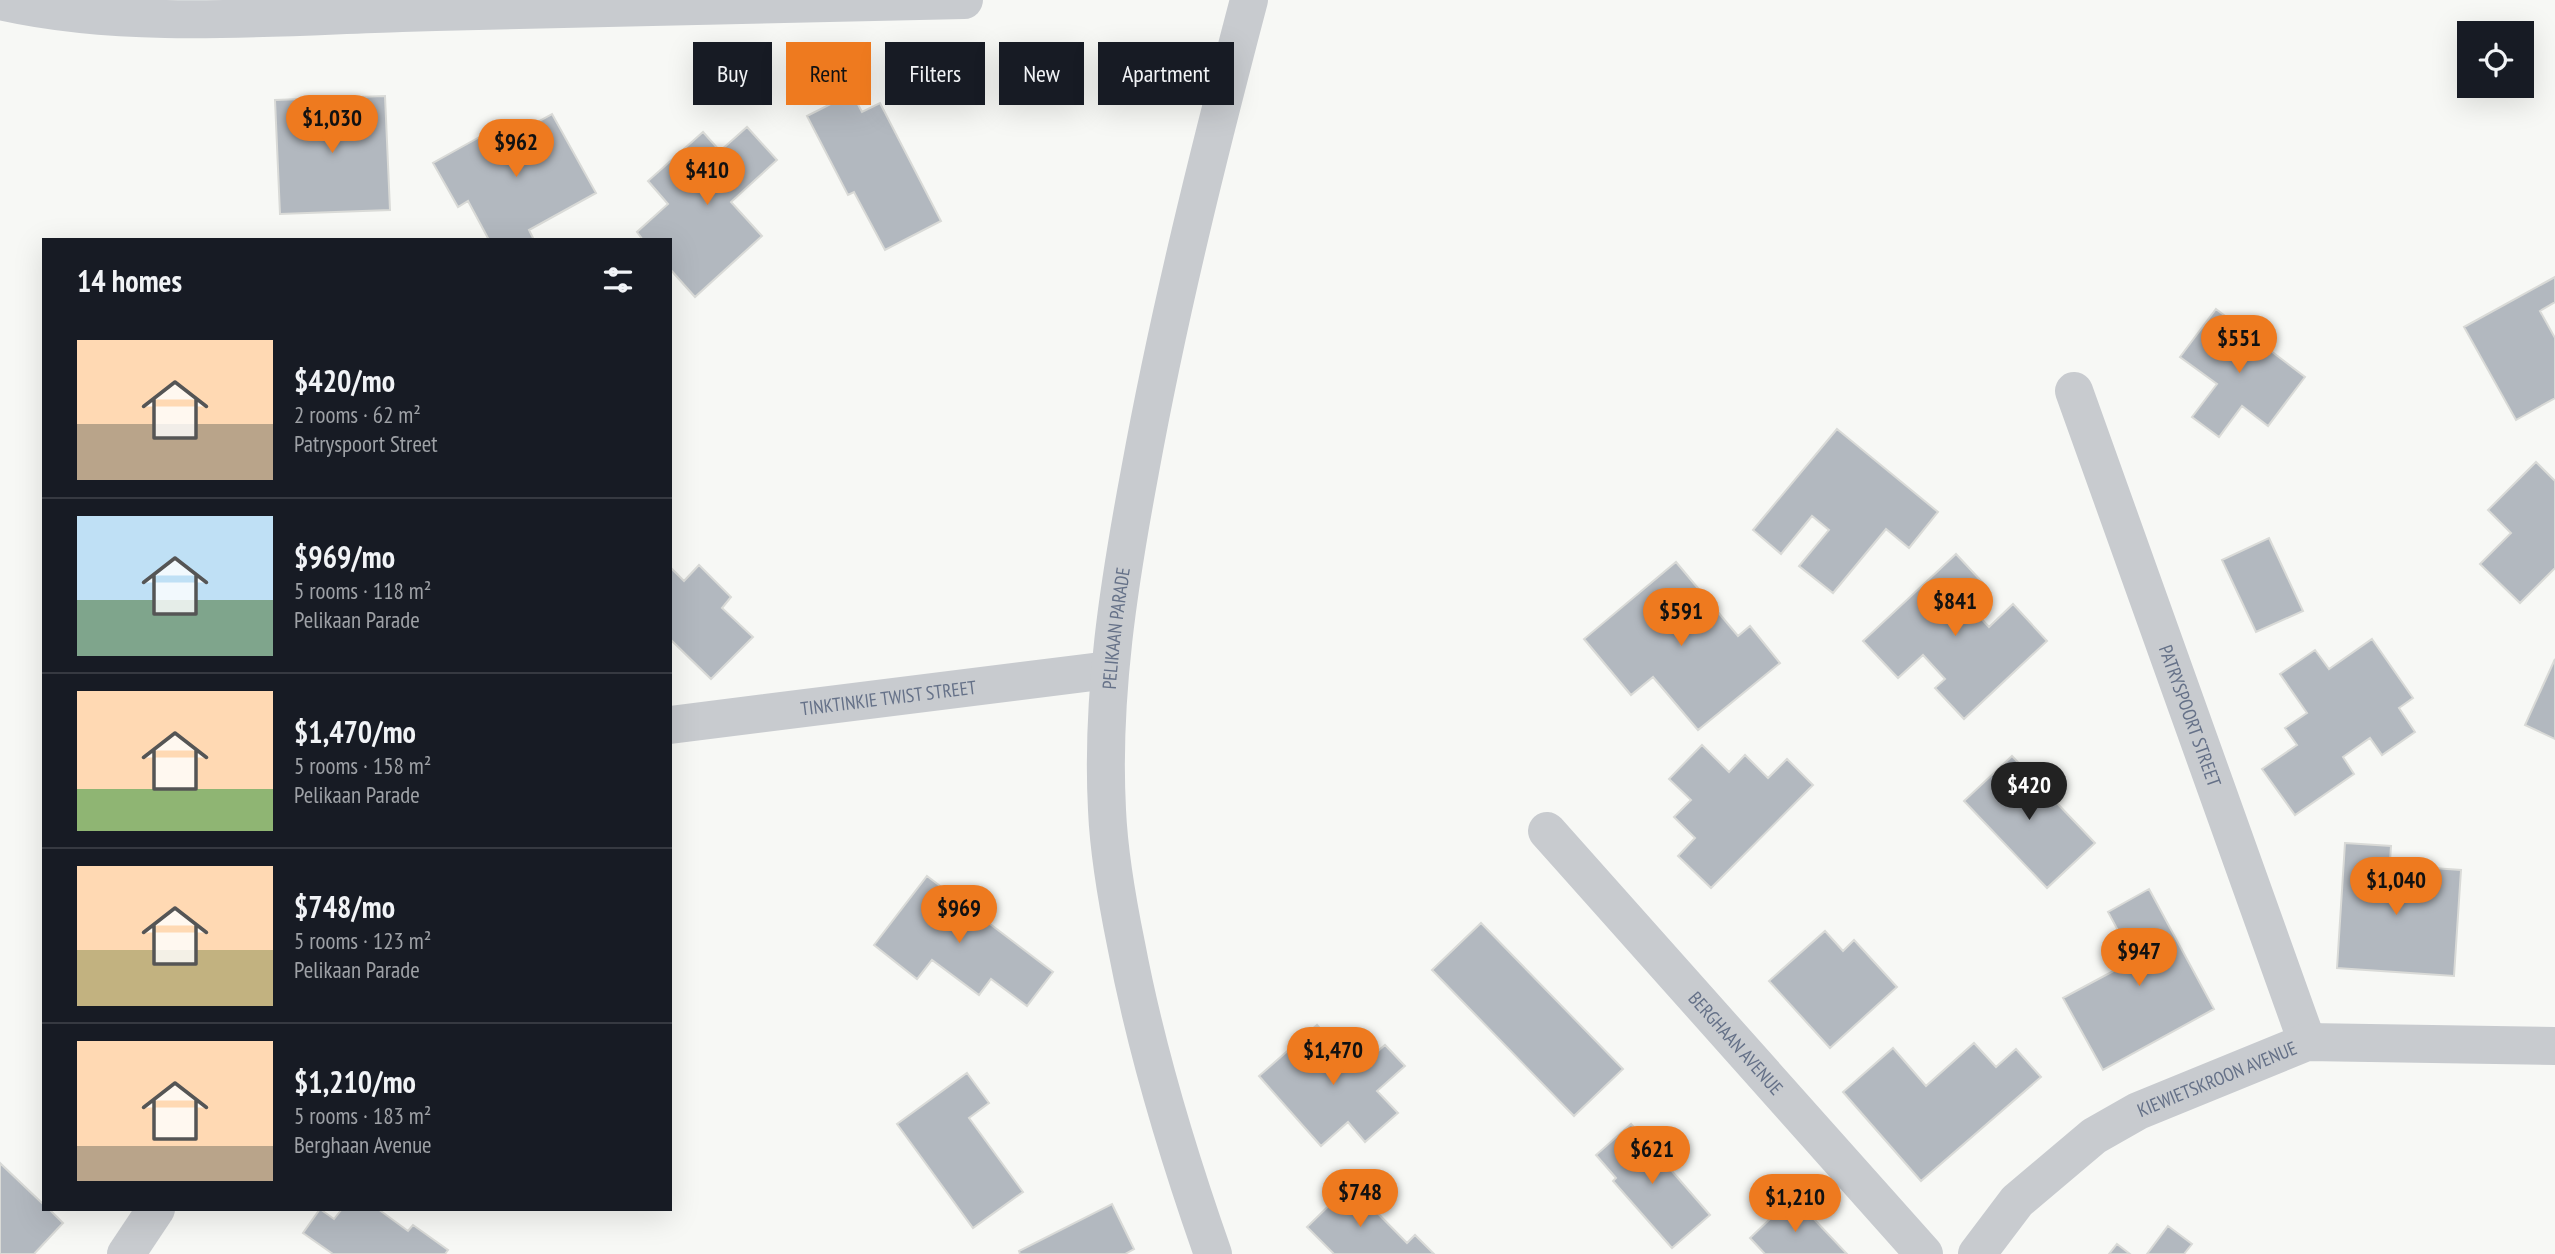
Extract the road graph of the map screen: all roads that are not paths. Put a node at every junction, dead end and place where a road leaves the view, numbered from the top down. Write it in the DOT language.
graph roads {
  1 [pos="964,0"];
  2 [pos="1249,0"];
  3 [pos="0,1"];
  4 [pos="512,5"];
  5 [pos="2074,391"];
  6 [pos="1109,670"];
  7 [pos="672,725"];
  8 [pos="1547,831"];
  9 [pos="2307,1041"];
  10 [pos="2555,1045"];
  11 [pos="155,1211"];
  12 [pos="126,1254"];
  13 [pos="1213,1254"];
  14 [pos="1924,1254"];
  15 [pos="1977,1254"];
  1 -- 4 [label="street"];
  2 -- 6 [label="street, PELIKAAN PARADE"];
  3 -- 4 [label="street"];
  5 -- 9 [label="street, PATRYSPOORT STREET"];
  6 -- 7 [label="street, TINKTINKIE TWIST STREET"];
  6 -- 13 [label="street, PELIKAAN PARADE"];
  8 -- 14 [label="street, BERGHAAN AVENUE"];
  9 -- 10 [label="street, KIEWIETSKROON AVENUE"];
  9 -- 15 [label="street, KIEWIETSKROON AVENUE"];
  11 -- 12 [label="street"];
}
